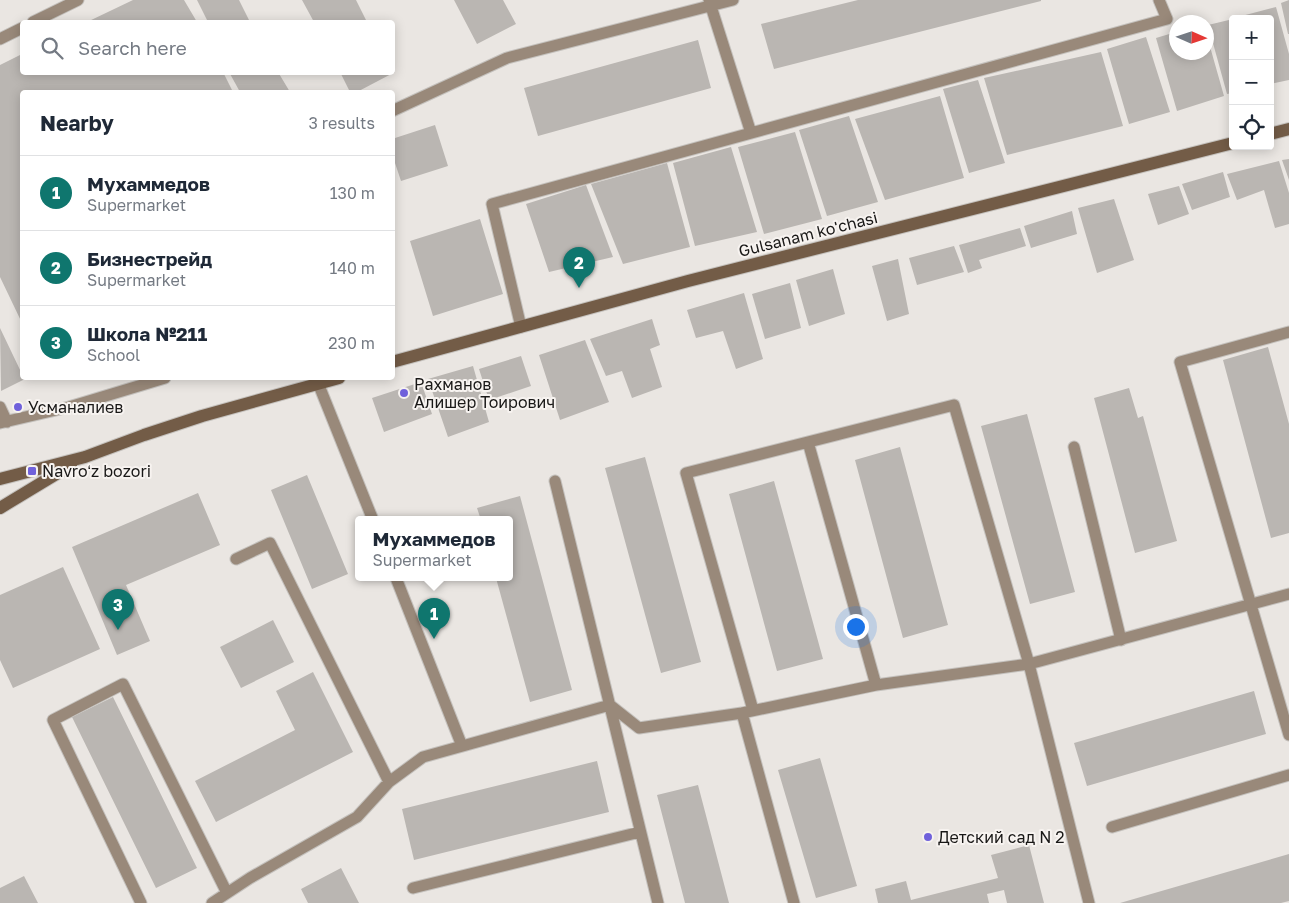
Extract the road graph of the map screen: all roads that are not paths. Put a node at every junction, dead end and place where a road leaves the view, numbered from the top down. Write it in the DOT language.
graph roads {
  1 [pos="78,0"];
  2 [pos="733,0"];
  3 [pos="1159,0"];
  4 [pos="711,3"];
  5 [pos="37,20"];
  6 [pos="20,29"];
  7 [pos="0,39"];
  8 [pos="395,110"];
  9 [pos="1289,129"];
  10 [pos="751,133"];
  11 [pos="1274,133"];
  12 [pos="1229,144"];
  13 [pos="521,327"];
  14 [pos="1289,332"];
  15 [pos="395,361"];
  16 [pos="158,380"];
  17 [pos="330,380"];
  18 [pos="318,383"];
  19 [pos="0,407"];
  20 [pos="4,422"];
  21 [pos="808,442"];
  22 [pos="1074,447"];
  23 [pos="85,457"];
  24 [pos="0,479"];
  25 [pos="555,481"];
  26 [pos="0,508"];
  27 [pos="371,516"];
  28 [pos="236,559"];
  29 [pos="397,581"];
  30 [pos="1289,594"];
  31 [pos="1250,604"];
  32 [pos="1120,640"];
  33 [pos="1029,664"];
  34 [pos="876,685"];
  35 [pos="610,705"];
  36 [pos="748,711"];
  37 [pos="1289,735"];
  38 [pos="462,746"];
  39 [pos="1289,775"];
  40 [pos="389,782"];
  41 [pos="1112,827"];
  42 [pos="640,832"];
  43 [pos="413,888"];
  44 [pos="228,893"];
  45 [pos="141,903"];
  46 [pos="212,903"];
  47 [pos="658,903"];
  48 [pos="794,903"];
  49 [pos="1089,903"];
  1 -- 5 [label="lane"];
  2 -- 4 [label="lane"];
  3 -- 10 [label="lane"];
  4 -- 8 [label="lane"];
  4 -- 10 [label="lane"];
  6 -- 7 [label="lane"];
  9 -- 11 [label="main road"];
  10 -- 13 [label="lane"];
  12 -- 13 [label="main road, Gulsanam ko'chasi"];
  13 -- 15 [label="main road, Gulsanam ko'chasi"];
  14 -- 31 [label="lane"];
  16 -- 20 [label="lane"];
  17 -- 18 [label="main road"];
  18 -- 23 [label="main road"];
  18 -- 27 [label="lane"];
  19 -- 20 [label="lane"];
  21 -- 33 [label="lane"];
  21 -- 34 [label="lane"];
  21 -- 36 [label="lane"];
  22 -- 32 [label="lane"];
  23 -- 24 [label="main road"];
  23 -- 26 [label="main road"];
  25 -- 35 [label="lane"];
  28 -- 40 [label="lane"];
  29 -- 38 [label="lane"];
  30 -- 31 [label="lane"];
  31 -- 32 [label="lane"];
  31 -- 37 [label="lane"];
  32 -- 33 [label="lane"];
  33 -- 34 [label="lane"];
  33 -- 49 [label="lane"];
  34 -- 36 [label="lane"];
  35 -- 36 [label="lane"];
  35 -- 38 [label="lane"];
  35 -- 42 [label="lane"];
  36 -- 48 [label="lane"];
  38 -- 40 [label="lane"];
  39 -- 41 [label="lane"];
  40 -- 44 [label="lane"];
  42 -- 43 [label="lane"];
  42 -- 47 [label="lane"];
  44 -- 45 [label="lane"];
  44 -- 46 [label="lane"];
}
